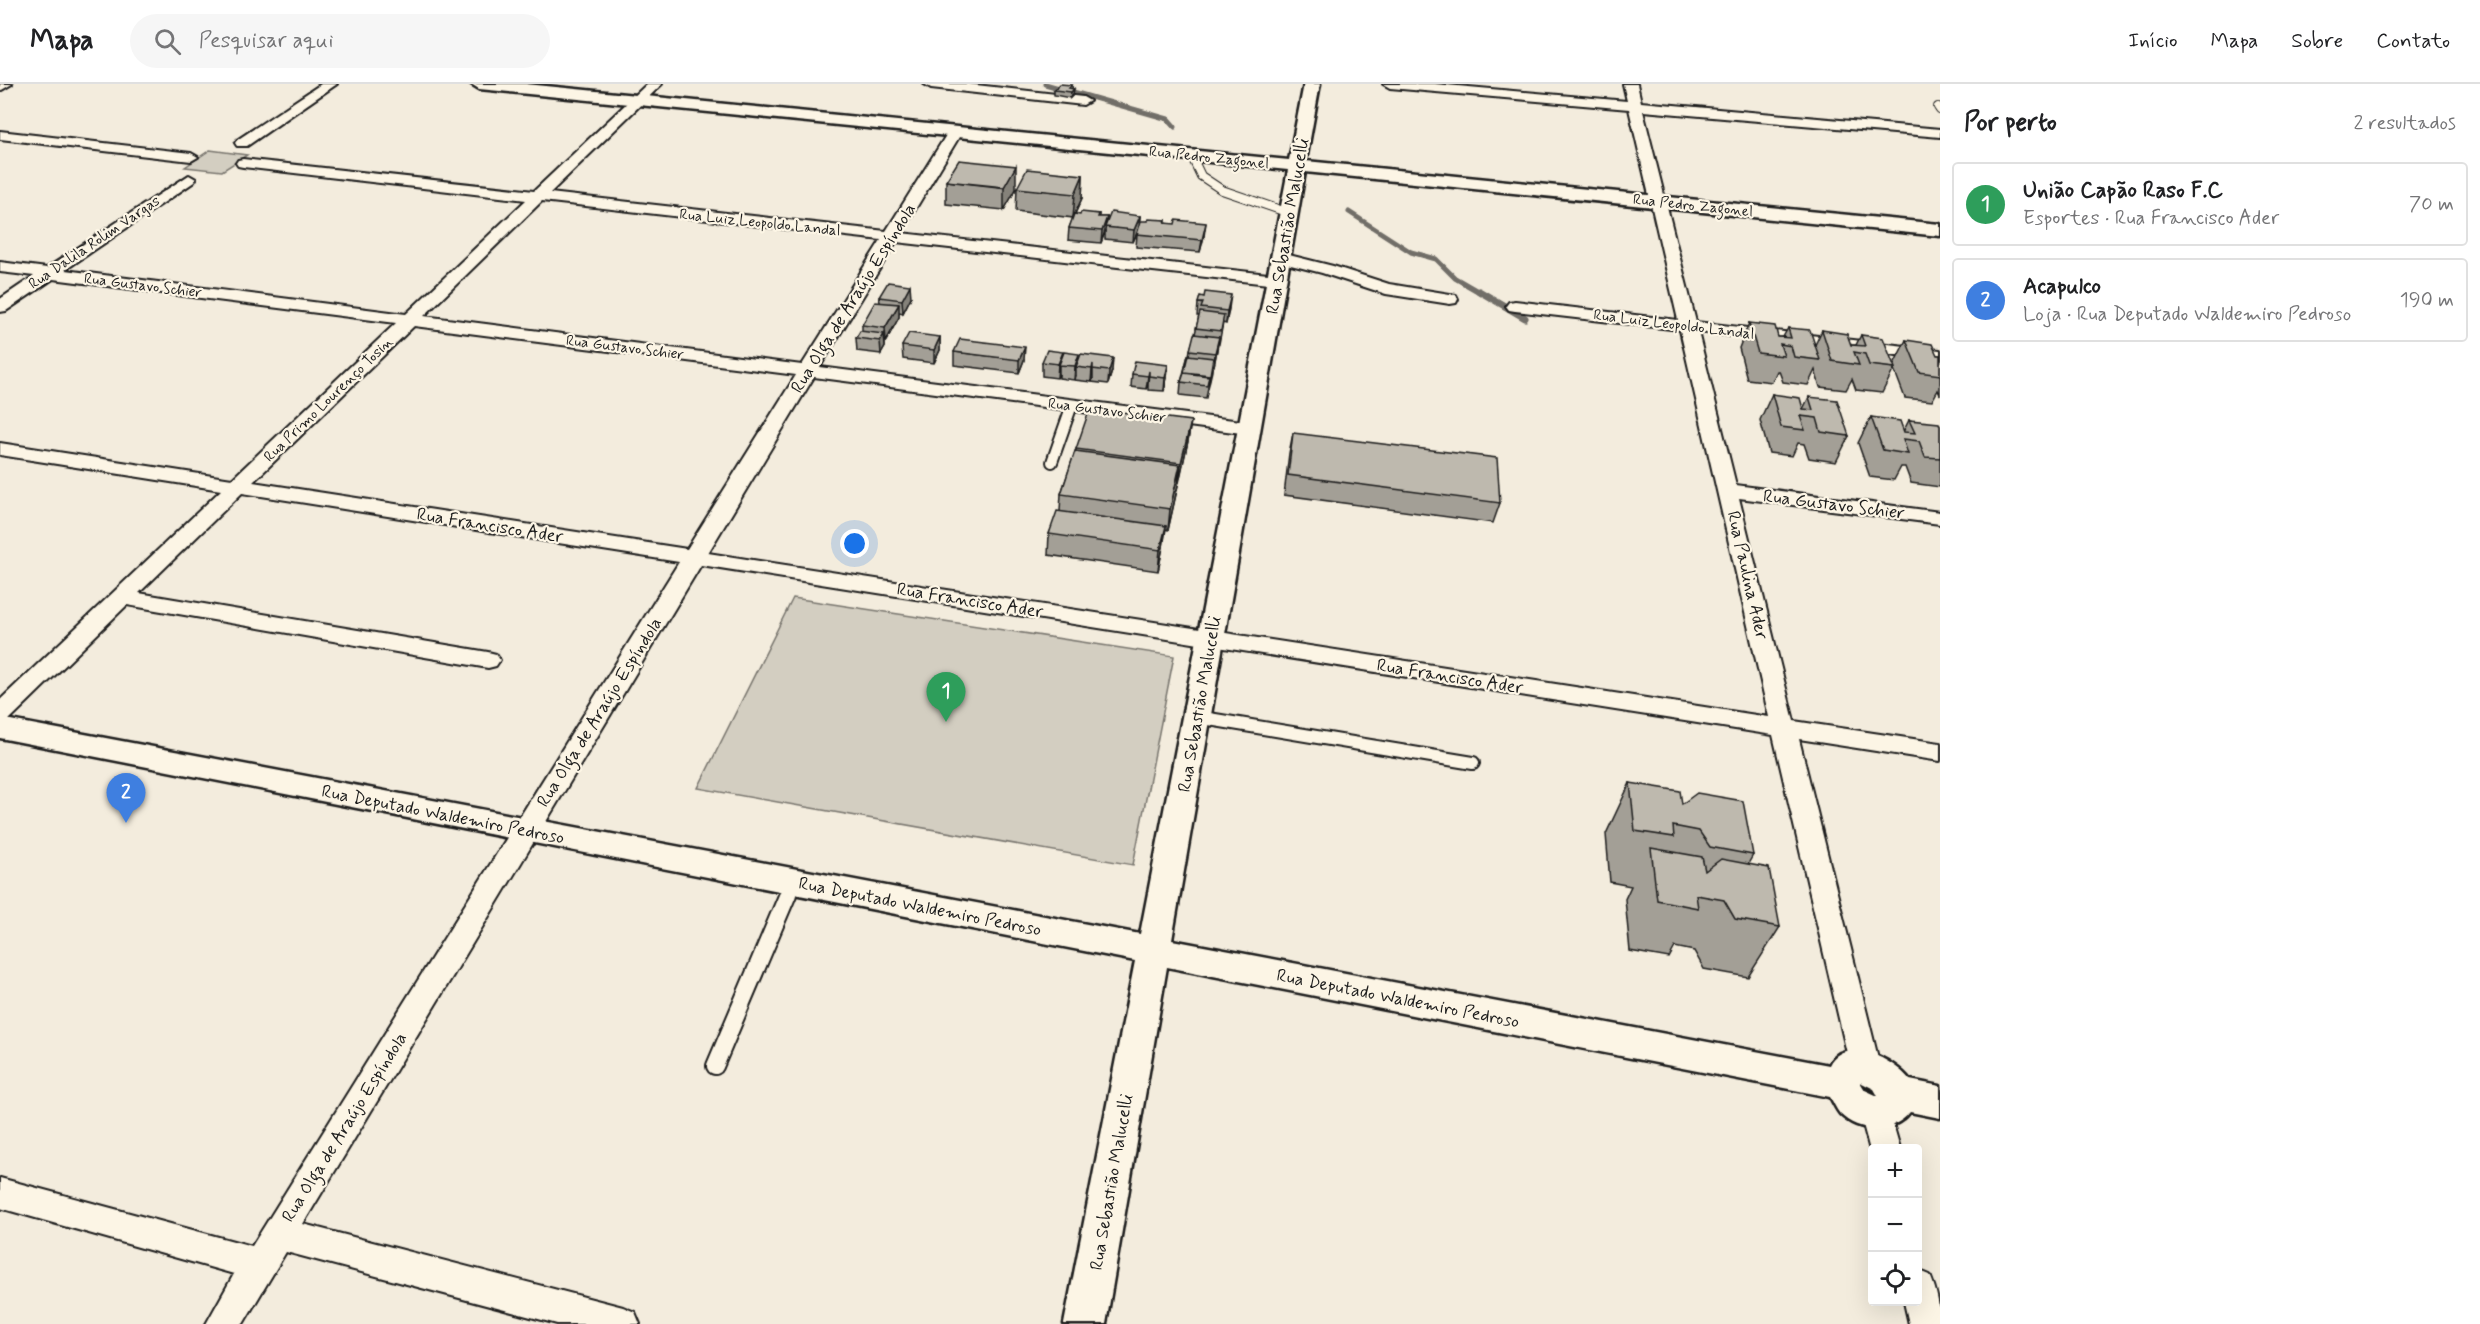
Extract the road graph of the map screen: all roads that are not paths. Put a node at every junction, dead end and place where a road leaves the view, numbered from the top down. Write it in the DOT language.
graph roads {
  1 [pos="5,84"];
  2 [pos="330,84"];
  3 [pos="479,84"];
  4 [pos="655,84"];
  5 [pos="931,84"];
  6 [pos="1312,84"];
  7 [pos="1390,84"];
  8 [pos="1630,84"];
  9 [pos="0,87"];
  10 [pos="639,100"];
  11 [pos="1083,102"];
  12 [pos="1636,106"];
  13 [pos="956,132"];
  14 [pos="1940,133"];
  15 [pos="0,135"];
  16 [pos="242,143"];
  17 [pos="1191,155"];
  18 [pos="190,157"];
  19 [pos="243,163"];
  20 [pos="1298,166"];
  21 [pos="189,179"];
  22 [pos="539,196"];
  23 [pos="1659,202"];
  24 [pos="1289,213"];
  25 [pos="1940,230"];
  26 [pos="891,236"];
  27 [pos="1281,258"];
  28 [pos="0,267"];
  29 [pos="48,273"];
  30 [pos="1277,280"];
  31 [pos="1450,299"];
  32 [pos="1515,306"];
  33 [pos="0,307"];
  34 [pos="410,320"];
  35 [pos="1688,326"];
  36 [pos="1940,355"];
  37 [pos="808,371"];
  38 [pos="1072,405"];
  39 [pos="1249,428"];
  40 [pos="0,448"];
  41 [pos="1052,462"];
  42 [pos="237,486"];
  43 [pos="1727,490"];
  44 [pos="1940,518"];
  45 [pos="694,557"];
  46 [pos="122,597"];
  47 [pos="1211,638"];
  48 [pos="488,660"];
  49 [pos="0,714"];
  50 [pos="1197,717"];
  51 [pos="0,728"];
  52 [pos="1784,728"];
  53 [pos="1940,752"];
  54 [pos="1473,763"];
  55 [pos="526,830"];
  56 [pos="793,881"];
  57 [pos="1154,951"];
  58 [pos="715,1066"];
  59 [pos="1853,1075"];
  60 [pos="1940,1102"];
  61 [pos="1887,1104"];
  62 [pos="1884,1144"];
  63 [pos="2,1197"];
  64 [pos="278,1234"];
  65 [pos="260,1264"];
  66 [pos="1922,1306"];
  67 [pos="223,1324"];
  68 [pos="623,1324"];
  69 [pos="1085,1324"];
  70 [pos="1926,1324"];
  1 -- 9 [label="street"];
  2 -- 16 [label="street"];
  3 -- 10 [label="street, Rua Pedro Zagonel"];
  4 -- 10 [label="street, Rua Primo Lourenço Tosin"];
  5 -- 11 [label="street"];
  6 -- 20 [label="street, Rua Sebastião Malucelli"];
  7 -- 12 [label="street"];
  8 -- 12 [label="street, Rua Paulina Ader"];
  10 -- 13 [label="street, Rua Pedro Zagonel"];
  10 -- 22 [label="street, Rua Primo Lourenço Tosin"];
  12 -- 14 [label="street"];
  12 -- 23 [label="street, Rua Paulina Ader"];
  13 -- 17 [label="street, Rua Pedro Zagonel"];
  13 -- 26 [label="street, Rua Olga de Araújo Espíndola"];
  15 -- 18 [label="street"];
  17 -- 20 [label="street, Rua Pedro Zagonel"];
  17 -- 24 [label="lane"];
  19 -- 22 [label="street, Rua Luiz Leopoldo Landal"];
  20 -- 23 [label="street, Rua Pedro Zagonel"];
  20 -- 24 [label="street, Rua Sebastião Malucelli"];
  21 -- 29 [label="street, Rua Dalila Rolim Vargas"];
  22 -- 26 [label="street, Rua Luiz Leopoldo Landal"];
  22 -- 34 [label="street, Rua Primo Lourenço Tosin"];
  23 -- 25 [label="street, Rua Pedro Zagonel"];
  23 -- 35 [label="street, Rua Paulina Ader"];
  24 -- 27 [label="street, Rua Sebastião Malucelli"];
  26 -- 30 [label="street, Rua Luiz Leopoldo Landal"];
  26 -- 37 [label="street, Rua Olga de Araújo Espíndola"];
  27 -- 30 [label="street, Rua Sebastião Malucelli"];
  27 -- 31 [label="street"];
  28 -- 29 [label="street, Rua Gustavo Schier"];
  29 -- 33 [label="street, Rua Dalila Rolim Vargas"];
  29 -- 34 [label="street, Rua Gustavo Schier"];
  30 -- 39 [label="street, Rua Sebastião Malucelli"];
  32 -- 35 [label="street, Rua Luiz Leopoldo Landal"];
  34 -- 37 [label="street, Rua Gustavo Schier"];
  34 -- 42 [label="street, Rua Primo Lourenço Tosin"];
  35 -- 36 [label="street, Rua Luiz Leopoldo Landal"];
  35 -- 43 [label="street, Rua Paulina Ader"];
  37 -- 38 [label="street, Rua Gustavo Schier"];
  37 -- 45 [label="street, Rua Olga de Araújo Espíndola"];
  38 -- 39 [label="street, Rua Gustavo Schier"];
  38 -- 41 [label="lane"];
  39 -- 47 [label="street, Rua Sebastião Malucelli"];
  40 -- 42 [label="street, Rua Francisco Ader"];
  42 -- 45 [label="street, Rua Francisco Ader"];
  42 -- 46 [label="street, Rua Primo Lourenço Tosin"];
  43 -- 44 [label="street, Rua Gustavo Schier"];
  43 -- 52 [label="street, Rua Paulina Ader"];
  45 -- 47 [label="street, Rua Francisco Ader"];
  45 -- 55 [label="street, Rua Olga de Araújo Espíndola"];
  46 -- 48 [label="street"];
  46 -- 49 [label="street, Rua Primo Lourenço Tosin"];
  47 -- 50 [label="street, Rua Sebastião Malucelli"];
  47 -- 52 [label="street, Rua Francisco Ader"];
  50 -- 54 [label="lane"];
  50 -- 57 [label="street, Rua Sebastião Malucelli"];
  51 -- 55 [label="street, Rua Deputado Waldemiro Pedroso"];
  52 -- 53 [label="street, Rua Francisco Ader"];
  52 -- 59 [label="street, Rua Paulina Ader"];
  55 -- 56 [label="street, Rua Deputado Waldemiro Pedroso"];
  55 -- 64 [label="street, Rua Olga de Araújo Espíndola"];
  56 -- 57 [label="street, Rua Deputado Waldemiro Pedroso"];
  56 -- 58 [label="lane"];
  57 -- 59 [label="street, Rua Deputado Waldemiro Pedroso"];
  57 -- 69 [label="street, Rua Sebastião Malucelli"];
  59 -- 61 [label="street"];
  60 -- 61 [label="street"];
  61 -- 62 [label="street"];
  63 -- 65 [label="street"];
  64 -- 65 [label="street, Rua Olga de Araújo Espíndola"];
  64 -- 68 [label="street"];
  65 -- 67 [label="street, Rua Olga de Araújo Espíndola"];
  66 -- 70 [label="street"];
}
